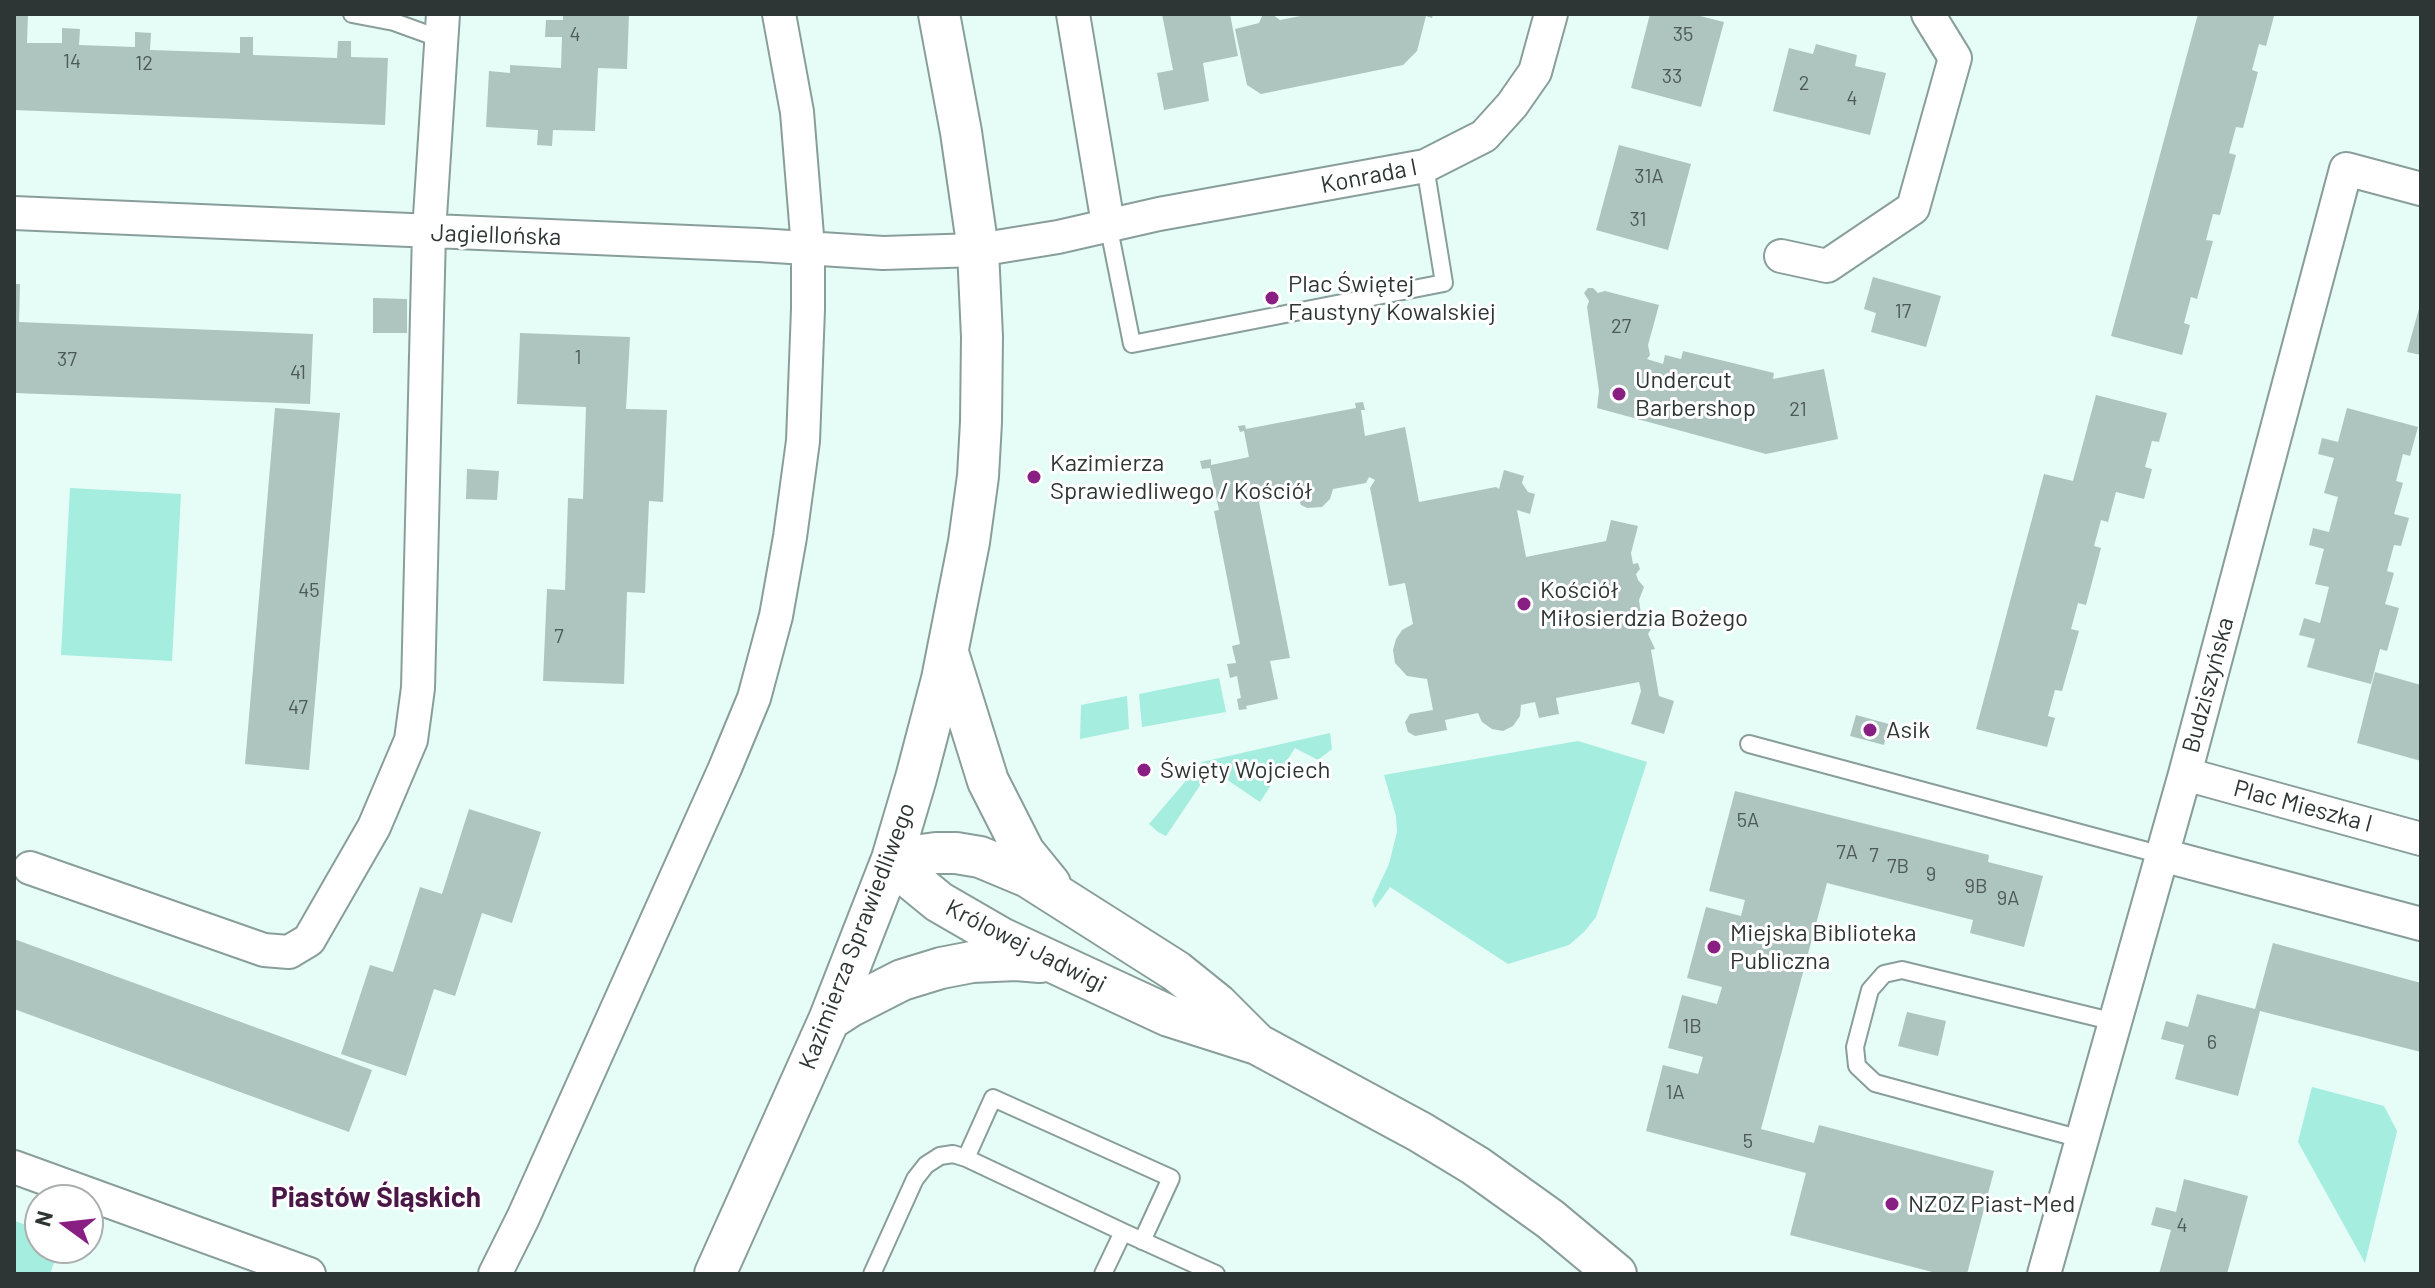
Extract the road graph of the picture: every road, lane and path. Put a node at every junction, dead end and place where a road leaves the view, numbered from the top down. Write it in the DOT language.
graph roads {
  1 [pos="352,14"];
  2 [pos="779,14"];
  3 [pos="939,14"];
  4 [pos="1073,14"];
  5 [pos="1551,14"];
  6 [pos="1928,14"];
  7 [pos="442,27"];
  8 [pos="1425,166"];
  9 [pos="2421,189"];
  10 [pos="14,213"];
  11 [pos="1108,224"];
  12 [pos="429,232"];
  13 [pos="808,248"];
  14 [pos="978,250"];
  15 [pos="1781,256"];
  16 [pos="948,652"];
  17 [pos="1749,744"];
  18 [pos="2185,774"];
  19 [pos="2421,839"];
  20 [pos="2162,855"];
  21 [pos="892,859"];
  22 [pos="30,868"];
  23 [pos="1060,896"];
  24 [pos="2421,924"];
  25 [pos="1055,964"];
  26 [pos="829,1020"];
  27 [pos="2115,1022"];
  28 [pos="1257,1044"];
  29 [pos="2081,1139"];
  30 [pos="966,1158"];
  31 [pos="14,1167"];
  32 [pos="1123,1232"];
  33 [pos="1142,1241"];
  34 [pos="309,1274"];
  35 [pos="495,1274"];
  36 [pos="715,1274"];
  37 [pos="872,1274"];
  38 [pos="1103,1274"];
  39 [pos="1216,1274"];
  40 [pos="1616,1274"];
  41 [pos="2044,1274"];
  1 -- 7 [label="lane"];
  2 -- 13 [label="street"];
  3 -- 14 [label="street, Kazimierza Sprawiedliwego"];
  4 -- 11 [label="street"];
  5 -- 8 [label="street, Konrada I"];
  6 -- 15 [label="street"];
  7 -- 12 [label="street"];
  8 -- 11 [label="street, Konrada I"];
  8 -- 11 [label="lane"];
  9 -- 18 [label="street, Budziszyńska"];
  10 -- 12 [label="street, Jagiellońska"];
  11 -- 14 [label="street, Konrada I"];
  12 -- 13 [label="street, Jagiellońska"];
  12 -- 22 [label="street"];
  13 -- 14 [label="street, Jagiellońska"];
  13 -- 35 [label="street"];
  14 -- 16 [label="street, Kazimierza Sprawiedliwego"];
  16 -- 21 [label="street, Kazimierza Sprawiedliwego"];
  16 -- 23 [label="street"];
  17 -- 20 [label="lane"];
  18 -- 19 [label="street, Plac Mieszka I"];
  18 -- 20 [label="street, Budziszyńska"];
  20 -- 24 [label="street"];
  20 -- 27 [label="street, Budziszyńska"];
  21 -- 23 [label="street, Królowej Jadwigi"];
  21 -- 25 [label="street, Królowej Jadwigi"];
  21 -- 26 [label="street, Kazimierza Sprawiedliwego"];
  23 -- 28 [label="street, Królowej Jadwigi"];
  25 -- 26 [label="street"];
  25 -- 28 [label="street, Królowej Jadwigi"];
  26 -- 36 [label="street, Kazimierza Sprawiedliwego"];
  27 -- 29 [label="street, Budziszyńska"];
  27 -- 29 [label="lane"];
  28 -- 40 [label="street, Królowej Jadwigi"];
  29 -- 41 [label="street, Budziszyńska"];
  30 -- 32 [label="lane"];
  30 -- 33 [label="lane"];
  30 -- 37 [label="lane"];
  31 -- 34 [label="street"];
  32 -- 33 [label="lane"];
  32 -- 38 [label="lane"];
  33 -- 39 [label="lane"];
}
